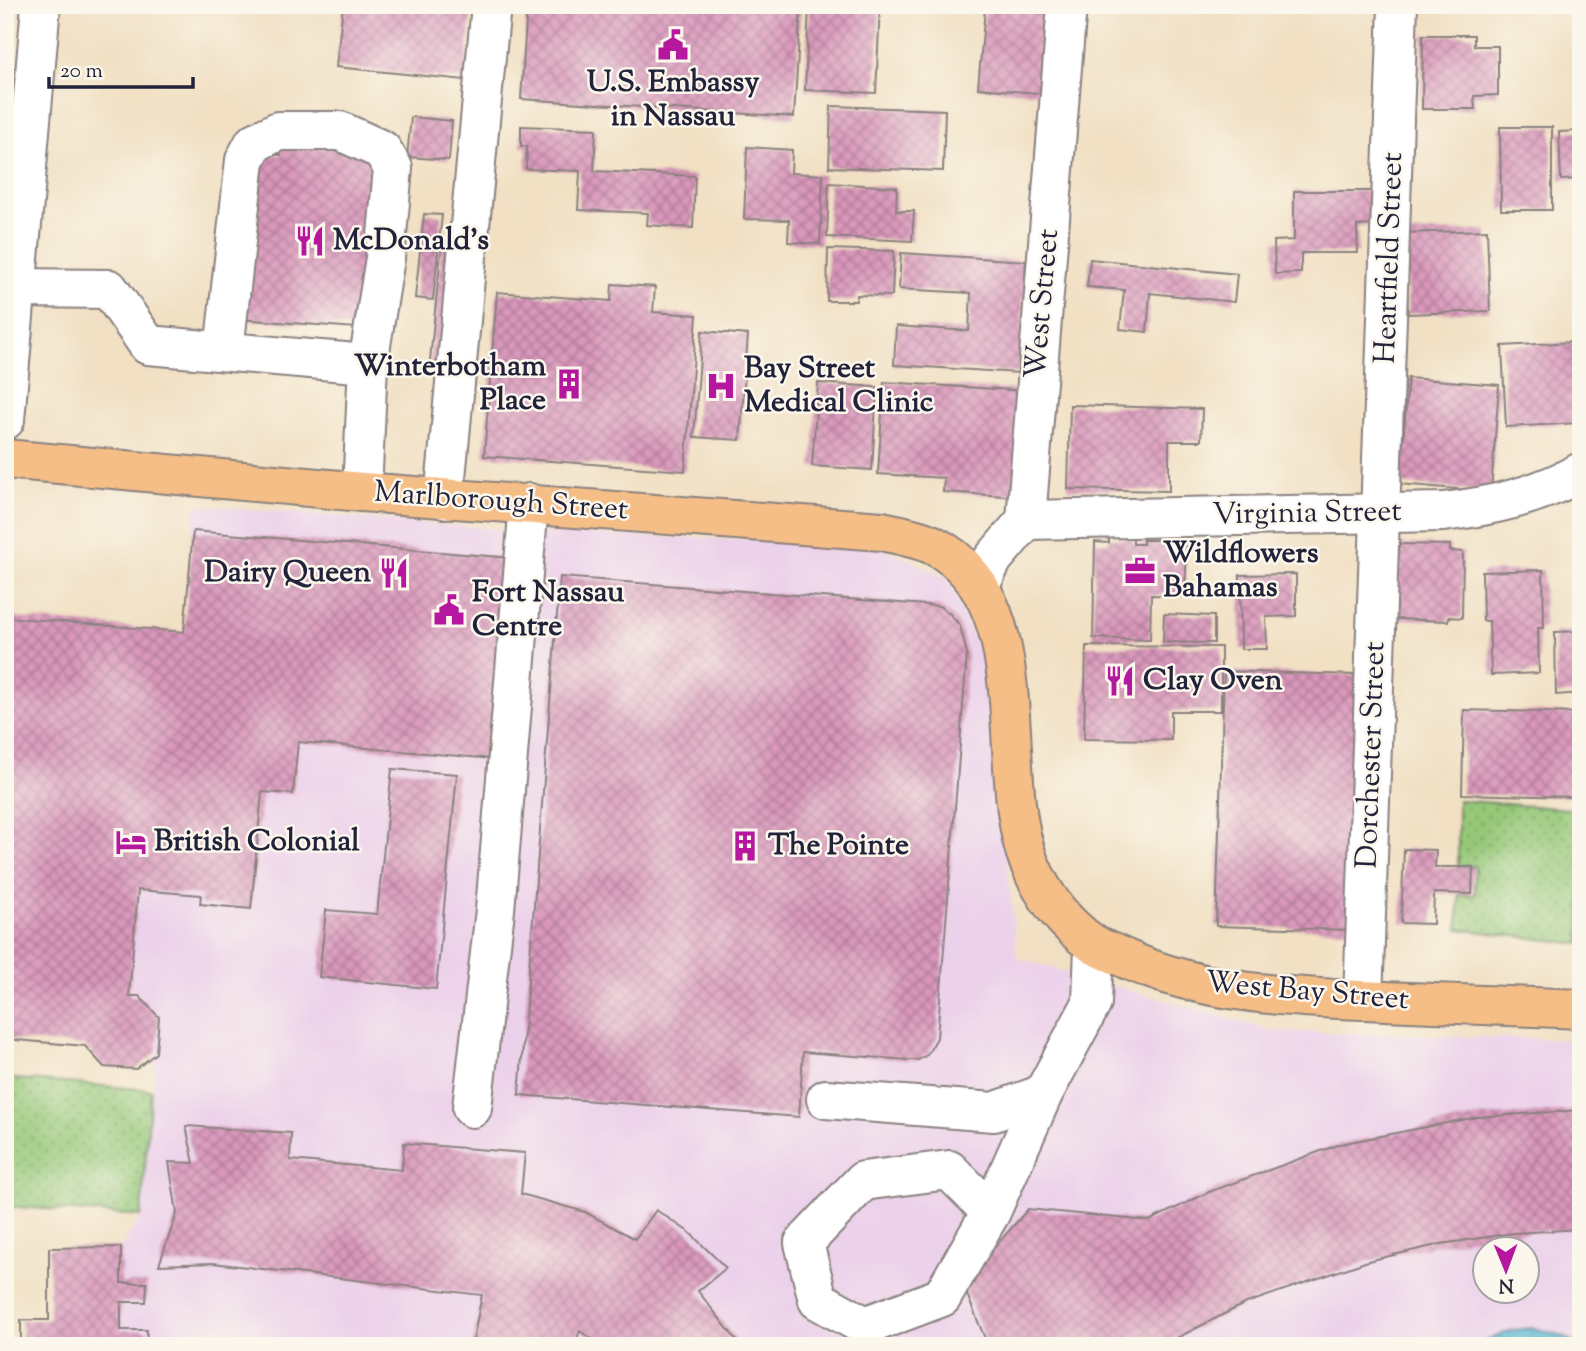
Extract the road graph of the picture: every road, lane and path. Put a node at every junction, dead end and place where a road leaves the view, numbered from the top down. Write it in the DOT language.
graph roads {
  1 [pos="41,5"];
  2 [pos="491,5"];
  3 [pos="1067,5"];
  4 [pos="1398,5"];
  5 [pos="16,288"];
  6 [pos="223,351"];
  7 [pos="368,363"];
  8 [pos="5,420"];
  9 [pos="5,459"];
  10 [pos="1581,472"];
  11 [pos="362,492"];
  12 [pos="444,499"];
  13 [pos="529,503"];
  14 [pos="1382,511"];
  15 [pos="1026,520"];
  16 [pos="979,587"];
  17 [pos="1094,945"];
  18 [pos="1363,1000"];
  19 [pos="1581,1009"];
  20 [pos="1044,1094"];
  21 [pos="826,1099"];
  22 [pos="472,1108"];
  23 [pos="991,1212"];
  1 -- 5 [label="street"];
  2 -- 12 [label="street"];
  3 -- 15 [label="street, West Street"];
  4 -- 14 [label="street, Heartfield Street"];
  5 -- 6 [label="street"];
  5 -- 8 [label="street"];
  6 -- 7 [label="street"];
  6 -- 7 [label="street"];
  7 -- 11 [label="street"];
  9 -- 11 [label="highway, Marlborough Street"];
  10 -- 14 [label="street, Virginia Street"];
  11 -- 12 [label="highway, Marlborough Street"];
  12 -- 13 [label="highway, Marlborough Street"];
  13 -- 16 [label="highway, Marlborough Street"];
  13 -- 22 [label="street"];
  14 -- 15 [label="street, Virginia Street"];
  14 -- 18 [label="street, Dorchester Street"];
  15 -- 16 [label="street"];
  16 -- 17 [label="highway, West Bay Street"];
  17 -- 18 [label="highway, West Bay Street"];
  17 -- 20 [label="street"];
  18 -- 19 [label="highway, West Bay Street"];
  20 -- 21 [label="street"];
  20 -- 23 [label="street"];
  23 -- 23 [label="street"];
}
